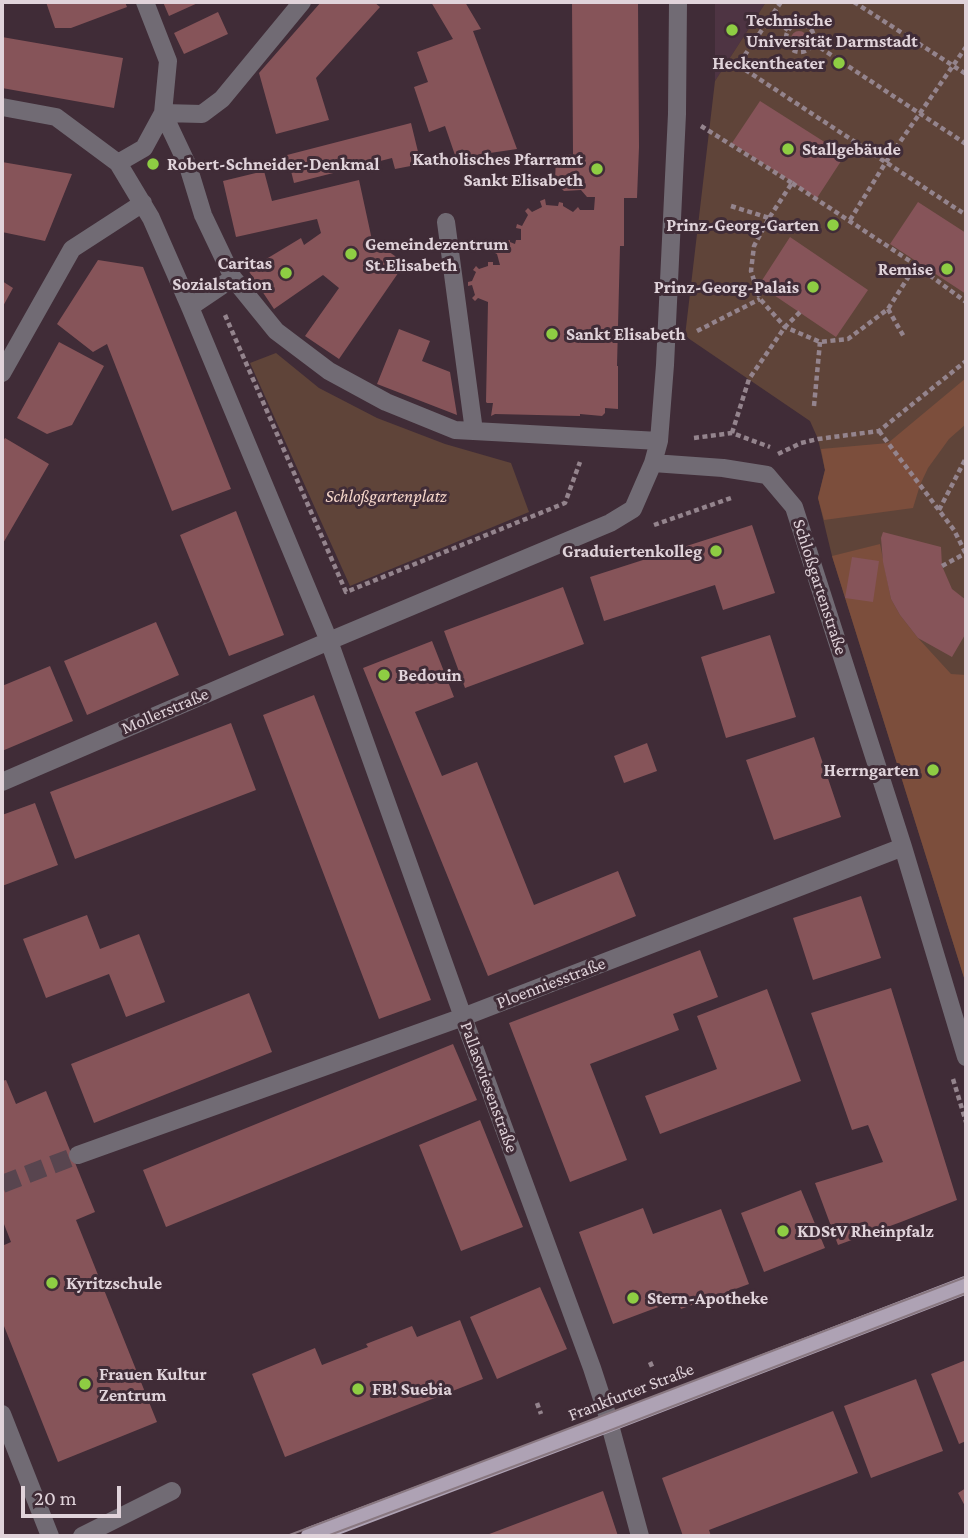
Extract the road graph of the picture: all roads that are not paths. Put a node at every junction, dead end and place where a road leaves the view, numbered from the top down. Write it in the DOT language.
graph roads {
  1 [pos="145,2"];
  2 [pos="302,2"];
  3 [pos="678,2"];
  4 [pos="2,107"];
  5 [pos="163,113"];
  6 [pos="118,163"];
  7 [pos="143,203"];
  8 [pos="446,222"];
  9 [pos="233,278"];
  10 [pos="190,307"];
  11 [pos="2,373"];
  12 [pos="474,431"];
  13 [pos="659,441"];
  14 [pos="653,463"];
  15 [pos="329,641"];
  16 [pos="2,782"];
  17 [pos="902,847"];
  18 [pos="463,1017"];
  19 [pos="966,1057"];
  20 [pos="78,1156"];
  21 [pos="966,1285"];
  22 [pos="2,1414"];
  23 [pos="609,1423"];
  24 [pos="172,1491"];
  25 [pos="50,1536"];
  26 [pos="82,1536"];
  27 [pos="310,1536"];
  28 [pos="640,1536"];
  1 -- 5 [label="street"];
  2 -- 5 [label="street"];
  3 -- 13 [label="street"];
  4 -- 6 [label="street"];
  5 -- 6 [label="street"];
  5 -- 9 [label="street"];
  6 -- 7 [label="street"];
  7 -- 10 [label="street"];
  7 -- 11 [label="street"];
  8 -- 12 [label="street"];
  9 -- 10 [label="street"];
  9 -- 12 [label="street"];
  10 -- 15 [label="street"];
  12 -- 13 [label="street"];
  13 -- 14 [label="street"];
  14 -- 15 [label="street"];
  14 -- 17 [label="street, Schloßgartenstraße"];
  15 -- 16 [label="street, Mollerstraße"];
  15 -- 18 [label="street, Pallaswiesenstraße"];
  17 -- 18 [label="street, Ploenniesstraße"];
  17 -- 19 [label="street, Schloßgartenstraße"];
  18 -- 20 [label="street, Ploenniesstraße"];
  18 -- 23 [label="street, Pallaswiesenstraße"];
  21 -- 23 [label="main road, Frankfurter Straße"];
  22 -- 25 [label="street"];
  23 -- 27 [label="main road, Frankfurter Straße"];
  23 -- 28 [label="street, Pallaswiesenstraße"];
  24 -- 26 [label="street"];
}
